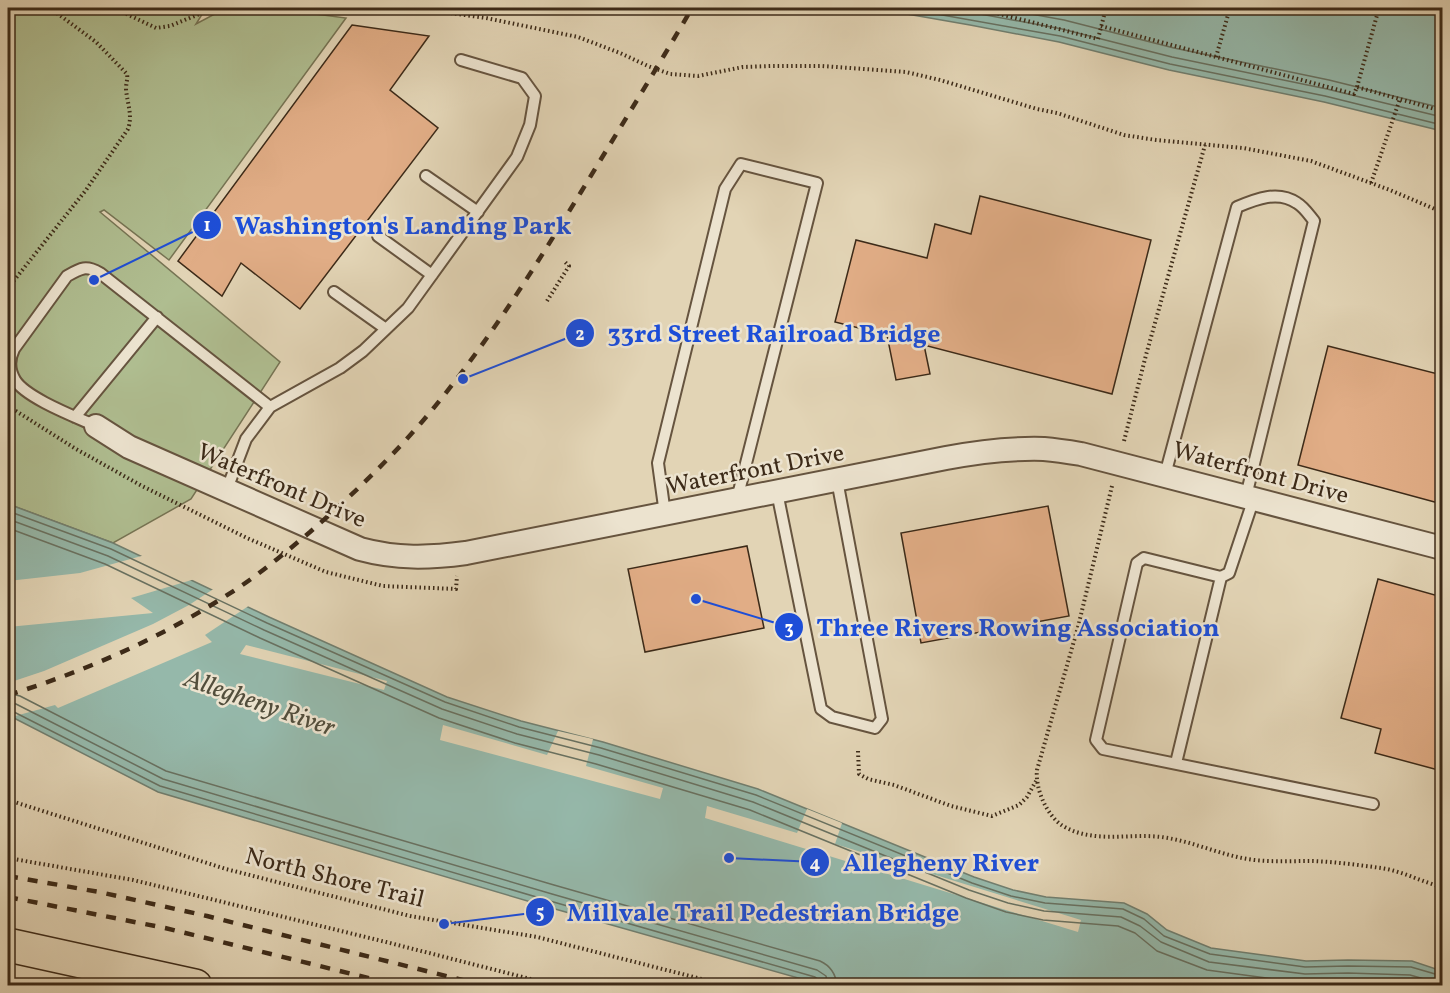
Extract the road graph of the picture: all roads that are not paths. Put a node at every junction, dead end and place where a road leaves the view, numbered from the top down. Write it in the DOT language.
graph roads {
  1 [pos="460,60"];
  2 [pos="426,176"];
  3 [pos="477,212"];
  4 [pos="378,236"];
  5 [pos="432,275"];
  6 [pos="334,292"];
  7 [pos="157,317"];
  8 [pos="386,329"];
  9 [pos="270,407"];
  10 [pos="75,417"];
  11 [pos="96,426"];
  12 [pos="1165,475"];
  13 [pos="837,480"];
  14 [pos="226,489"];
  15 [pos="777,492"];
  16 [pos="1250,497"];
  17 [pos="737,500"];
  18 [pos="665,514"];
  19 [pos="1443,548"];
  20 [pos="1221,577"];
  21 [pos="1176,763"];
  22 [pos="1373,804"];
  23 [pos="8,945"];
  24 [pos="195,986"];
  1 -- 3 [label="lane"];
  2 -- 3 [label="lane"];
  3 -- 5 [label="lane"];
  4 -- 5 [label="lane"];
  5 -- 8 [label="lane"];
  6 -- 8 [label="lane"];
  7 -- 9 [label="lane"];
  7 -- 10 [label="lane"];
  7 -- 10 [label="lane"];
  8 -- 9 [label="lane"];
  9 -- 14 [label="lane"];
  10 -- 11 [label="lane"];
  11 -- 14 [label="street, Waterfront Drive"];
  12 -- 13 [label="street, Waterfront Drive"];
  12 -- 16 [label="street, Waterfront Drive"];
  12 -- 16 [label="lane"];
  13 -- 15 [label="street, Waterfront Drive"];
  13 -- 15 [label="lane"];
  14 -- 18 [label="street, Waterfront Drive"];
  15 -- 17 [label="street, Waterfront Drive"];
  16 -- 19 [label="street, Waterfront Drive"];
  16 -- 20 [label="lane"];
  17 -- 18 [label="street, Waterfront Drive"];
  17 -- 18 [label="lane"];
  20 -- 21 [label="lane"];
  20 -- 21 [label="lane"];
  21 -- 22 [label="lane"];
  23 -- 24 [label="highway"];
}
